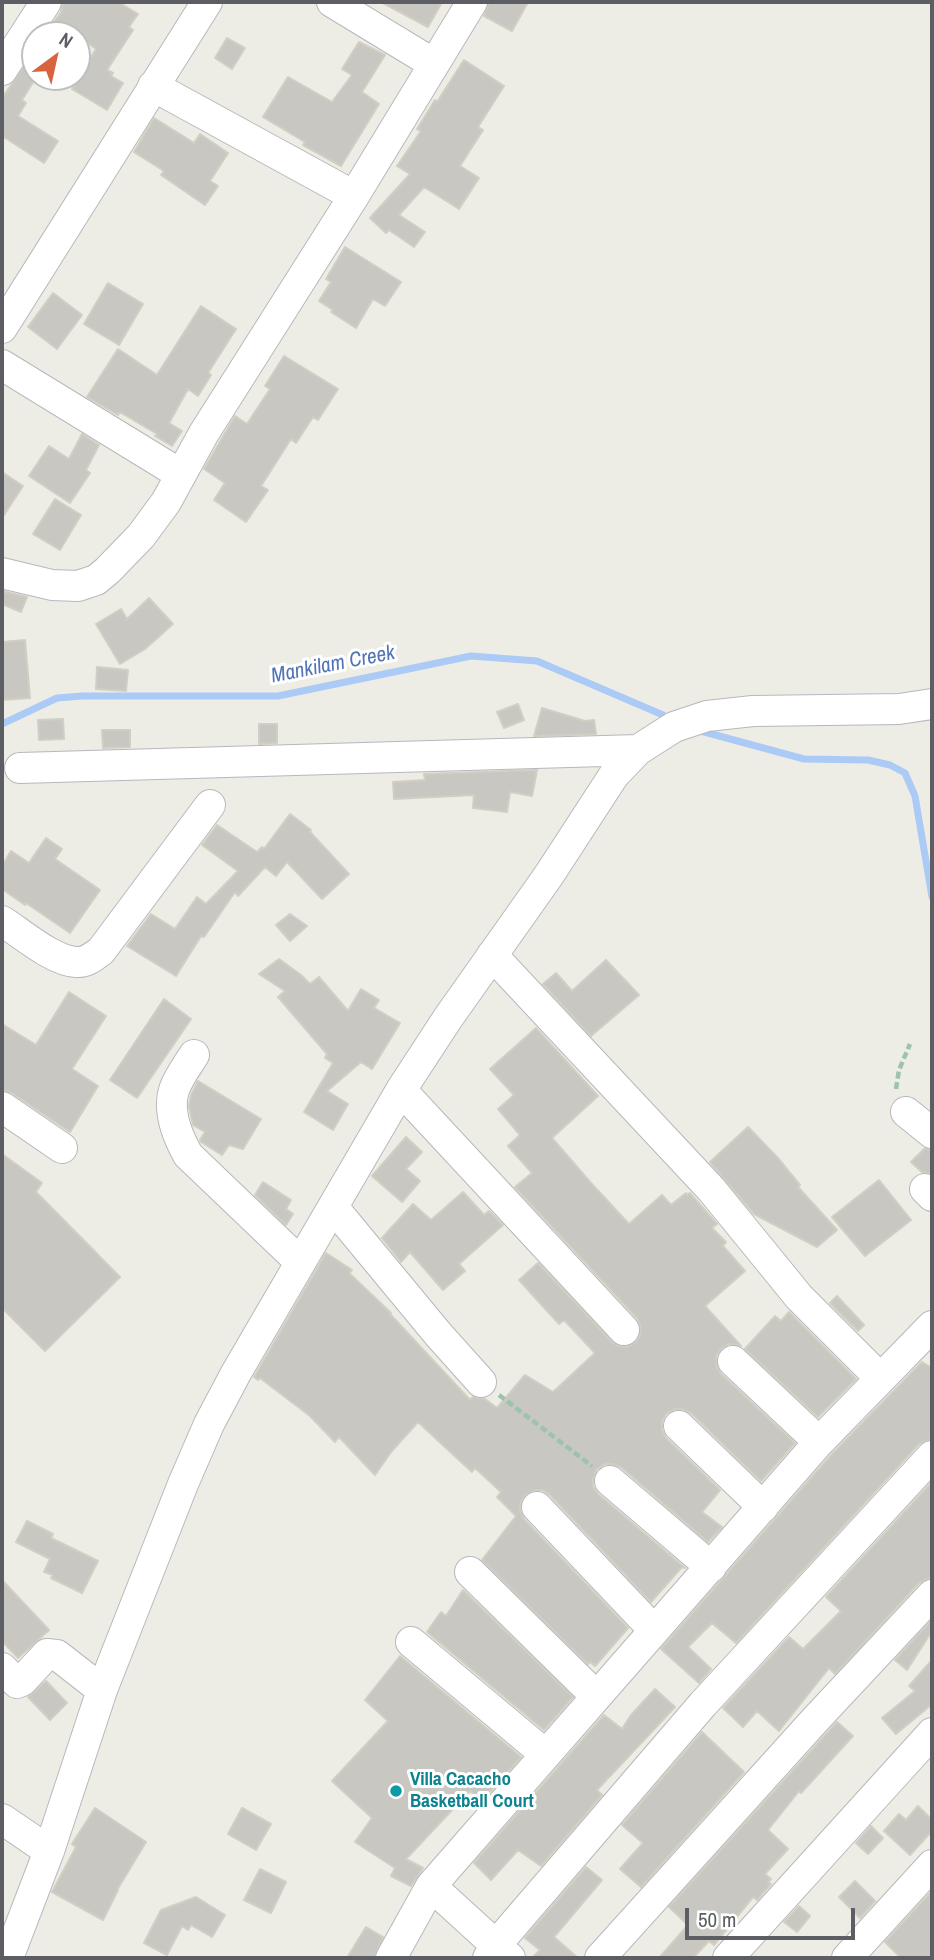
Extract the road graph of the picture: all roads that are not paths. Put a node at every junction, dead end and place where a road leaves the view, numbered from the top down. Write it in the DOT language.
graph roads {
  1 [pos="46,2"];
  2 [pos="207,2"];
  3 [pos="332,2"];
  4 [pos="472,2"];
  5 [pos="12,28"];
  6 [pos="434,64"];
  7 [pos="2,69"];
  8 [pos="153,86"];
  9 [pos="354,196"];
  10 [pos="2,327"];
  11 [pos="2,365"];
  12 [pos="180,474"];
  13 [pos="2,573"];
  14 [pos="932,704"];
  15 [pos="638,750"];
  16 [pos="20,768"];
  17 [pos="209,805"];
  18 [pos="2,921"];
  19 [pos="492,955"];
  20 [pos="194,1055"];
  21 [pos="401,1090"];
  22 [pos="2,1107"];
  23 [pos="906,1112"];
  24 [pos="932,1133"];
  25 [pos="62,1148"];
  26 [pos="332,1208"];
  27 [pos="300,1262"];
  28 [pos="932,1325"];
  29 [pos="624,1330"];
  30 [pos="733,1361"];
  31 [pos="880,1378"];
  32 [pos="481,1382"];
  33 [pos="679,1426"];
  34 [pos="819,1441"];
  35 [pos="932,1456"];
  36 [pos="610,1481"];
  37 [pos="537,1507"];
  38 [pos="763,1507"];
  39 [pos="711,1567"];
  40 [pos="470,1572"];
  41 [pos="932,1595"];
  42 [pos="653,1629"];
  43 [pos="411,1642"];
  44 [pos="2,1668"];
  45 [pos="102,1690"];
  46 [pos="596,1696"];
  47 [pos="932,1733"];
  48 [pos="545,1754"];
  49 [pos="2,1819"];
  50 [pos="49,1851"];
  51 [pos="932,1865"];
  52 [pos="431,1886"];
  53 [pos="498,1954"];
  54 [pos="8,1958"];
  55 [pos="391,1958"];
  56 [pos="600,1958"];
  57 [pos="728,1958"];
  58 [pos="847,1958"];
  1 -- 5 [label="street"];
  2 -- 8 [label="street"];
  3 -- 6 [label="street"];
  4 -- 6 [label="street"];
  5 -- 7 [label="street"];
  6 -- 9 [label="street"];
  8 -- 9 [label="street"];
  8 -- 10 [label="street"];
  9 -- 12 [label="street"];
  11 -- 12 [label="street"];
  12 -- 13 [label="street"];
  14 -- 15 [label="street"];
  15 -- 16 [label="street"];
  15 -- 19 [label="street"];
  17 -- 18 [label="street"];
  19 -- 21 [label="street"];
  19 -- 31 [label="street"];
  20 -- 27 [label="street"];
  21 -- 26 [label="street"];
  21 -- 29 [label="street"];
  22 -- 25 [label="street"];
  23 -- 24 [label="street"];
  26 -- 27 [label="street"];
  26 -- 32 [label="street"];
  27 -- 45 [label="street"];
  28 -- 31 [label="street"];
  30 -- 34 [label="street"];
  31 -- 34 [label="street"];
  33 -- 38 [label="street"];
  34 -- 38 [label="street"];
  35 -- 53 [label="street"];
  36 -- 39 [label="street"];
  37 -- 42 [label="street"];
  38 -- 39 [label="street"];
  39 -- 42 [label="street"];
  40 -- 46 [label="street"];
  41 -- 56 [label="street"];
  42 -- 46 [label="street"];
  43 -- 48 [label="street"];
  44 -- 45 [label="street"];
  45 -- 50 [label="street"];
  46 -- 48 [label="street"];
  47 -- 57 [label="street"];
  48 -- 52 [label="street"];
  49 -- 50 [label="street"];
  50 -- 54 [label="street"];
  51 -- 58 [label="street"];
  52 -- 53 [label="street"];
  52 -- 55 [label="street"];
}
